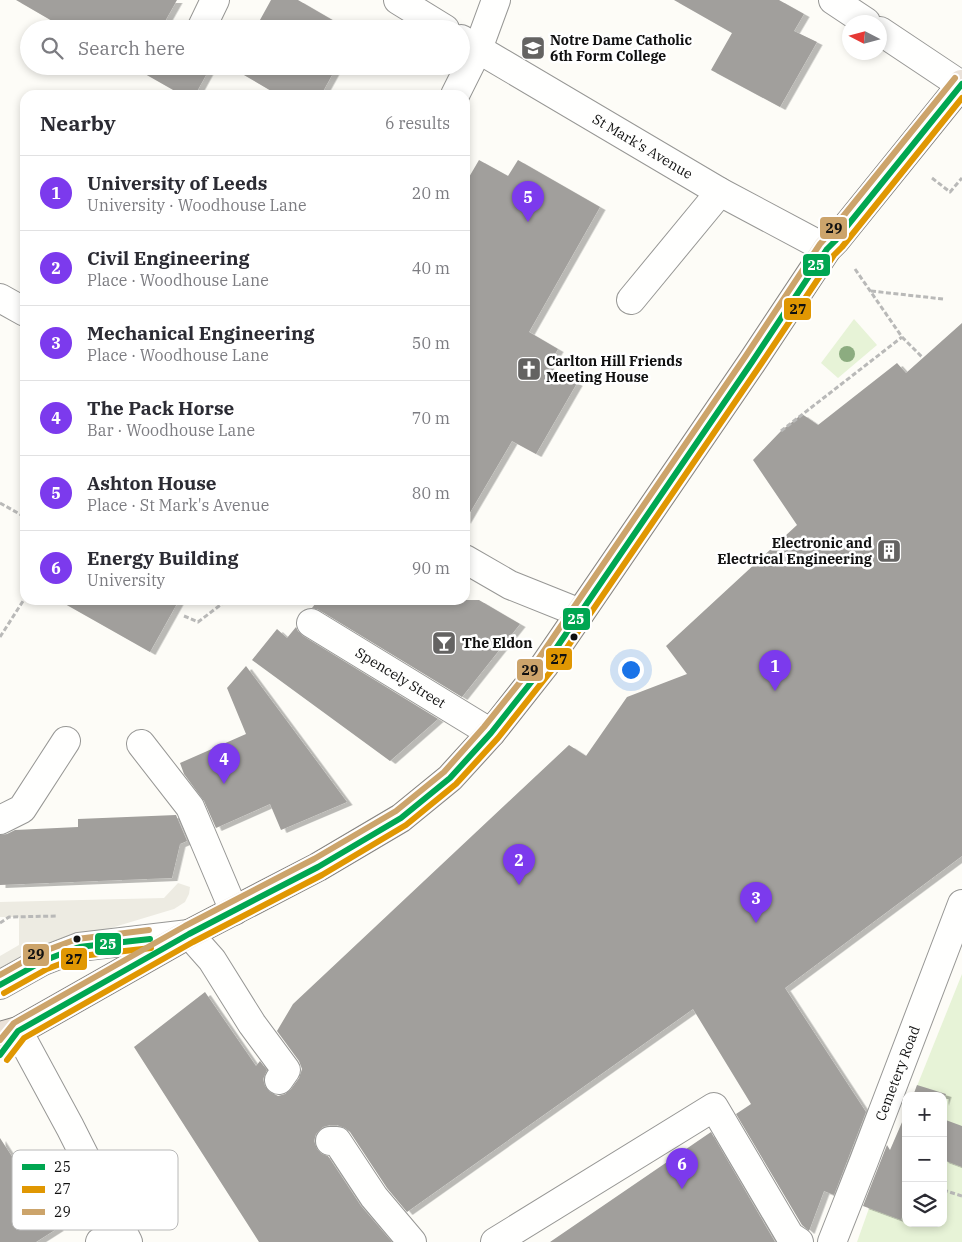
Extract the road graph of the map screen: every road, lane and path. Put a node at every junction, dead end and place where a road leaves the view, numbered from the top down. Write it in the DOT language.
graph roads {
  1 [pos="215,0"];
  2 [pos="398,0"];
  3 [pos="496,0"];
  4 [pos="832,0"];
  5 [pos="855,15"];
  6 [pos="205,20"];
  7 [pos="430,20"];
  8 [pos="887,36"];
  9 [pos="470,44"];
  10 [pos="461,75"];
  11 [pos="961,85"];
  12 [pos="456,90"];
  13 [pos="962,178"];
  14 [pos="720,192"];
  15 [pos="950,192"];
  16 [pos="831,245"];
  17 [pos="871,291"];
  18 [pos="0,298"];
  19 [pos="632,300"];
  20 [pos="943,300"];
  21 [pos="20,309"];
  22 [pos="902,337"];
  23 [pos="923,358"];
  24 [pos="781,431"];
  25 [pos="0,503"];
  26 [pos="20,514"];
  27 [pos="470,562"];
  28 [pos="21,605"];
  29 [pos="220,605"];
  30 [pos="580,613"];
  31 [pos="184,616"];
  32 [pos="311,623"];
  33 [pos="0,637"];
  34 [pos="491,733"];
  35 [pos="66,741"];
  36 [pos="141,744"];
  37 [pos="0,820"];
  38 [pos="962,904"];
  39 [pos="234,911"];
  40 [pos="189,934"];
  41 [pos="0,985"];
  42 [pos="9,1034"];
  43 [pos="0,1055"];
  44 [pos="279,1080"];
  45 [pos="330,1141"];
  46 [pos="80,1150"];
  47 [pos="947,1191"];
  48 [pos="962,1192"];
  49 [pos="960,1196"];
  50 [pos="412,1242"];
  51 [pos="495,1242"];
  52 [pos="799,1242"];
  53 [pos="832,1242"];
  1 -- 6 [label="street"];
  2 -- 7 [label="street"];
  3 -- 9 [label="street"];
  4 -- 5 [label="street"];
  8 -- 11 [label="street"];
  9 -- 14 [label="street, St Mark's Avenue"];
  10 -- 12 [label="street"];
  11 -- 16 [label="highway"];
  13 -- 15 [label="path"];
  14 -- 16 [label="street, St Mark's Avenue"];
  14 -- 19 [label="street"];
  16 -- 17 [label="path"];
  16 -- 30 [label="highway"];
  17 -- 20 [label="path"];
  17 -- 22 [label="path"];
  18 -- 21 [label="street"];
  22 -- 23 [label="path"];
  22 -- 24 [label="path"];
  25 -- 26 [label="path"];
  27 -- 30 [label="street"];
  28 -- 33 [label="path"];
  29 -- 31 [label="path"];
  30 -- 34 [label="highway"];
  32 -- 34 [label="street, Spencely Street"];
  34 -- 39 [label="highway"];
  35 -- 37 [label="street"];
  36 -- 39 [label="street"];
  38 -- 53 [label="street, Cemetery Road"];
  39 -- 40 [label="highway"];
  40 -- 41 [label="street"];
  40 -- 42 [label="highway"];
  40 -- 44 [label="street"];
  42 -- 43 [label="highway"];
  42 -- 46 [label="street"];
  45 -- 50 [label="street"];
  47 -- 49 [label="path"];
  48 -- 49 [label="path"];
  51 -- 52 [label="street"];
}
